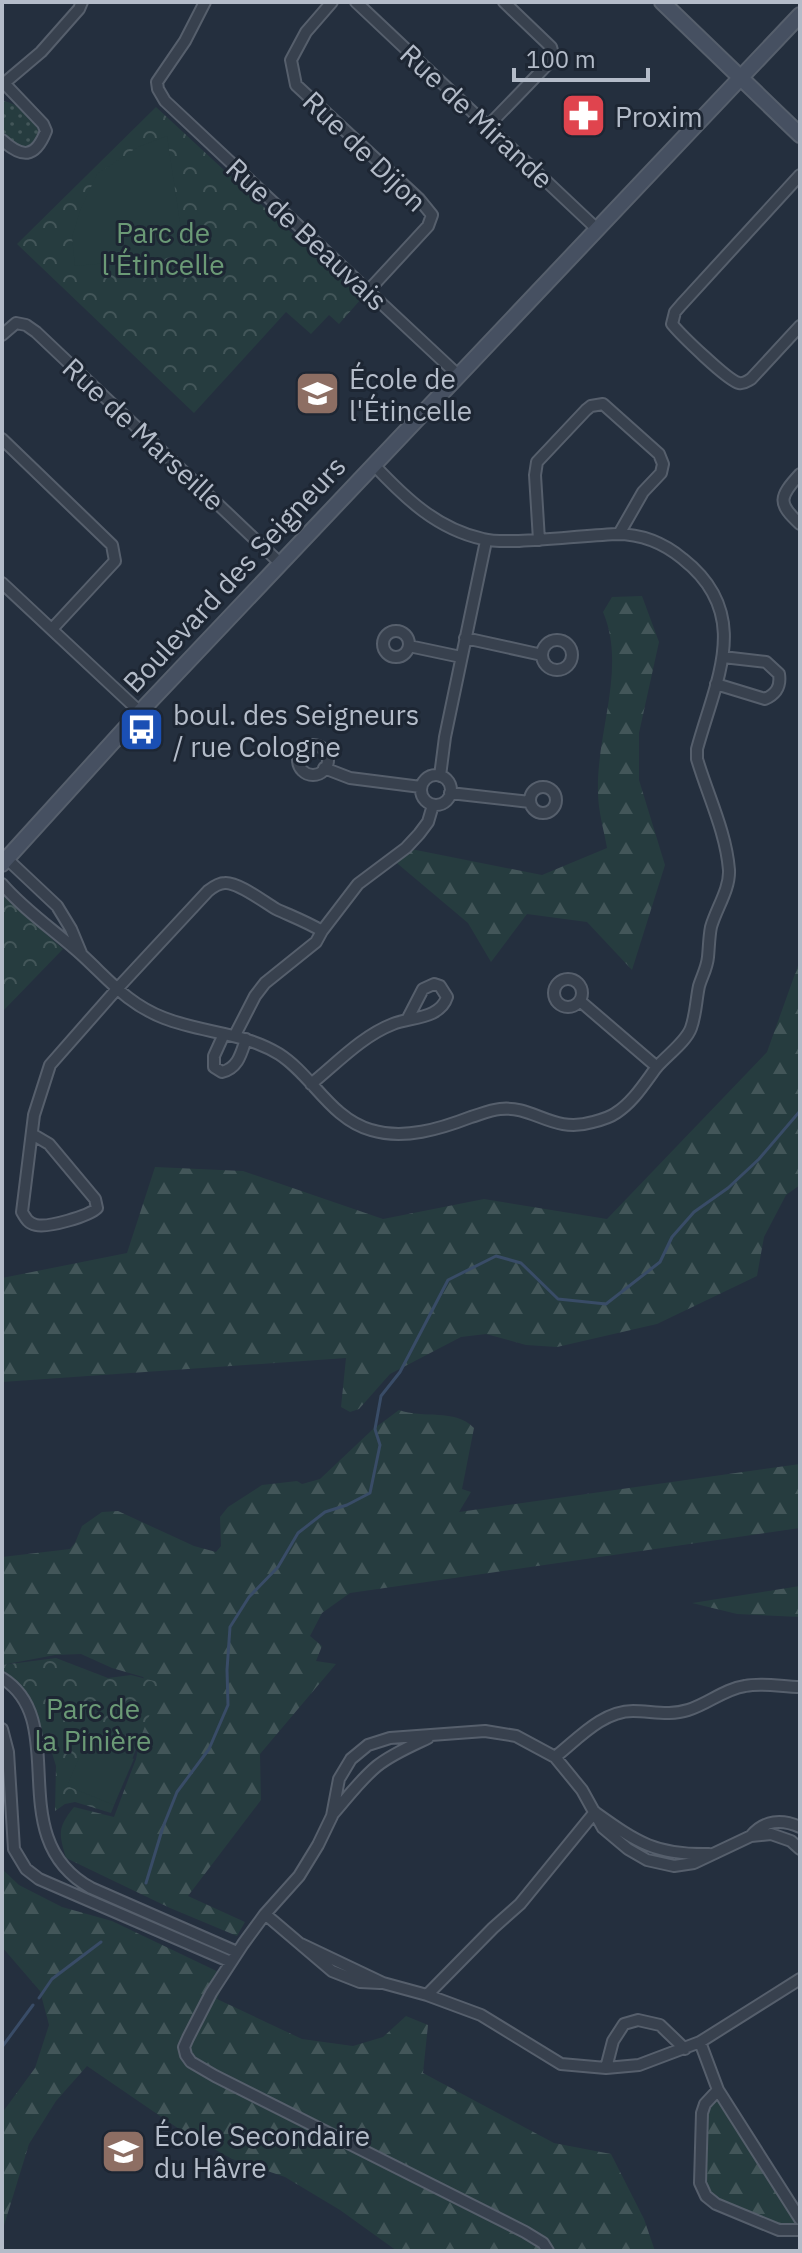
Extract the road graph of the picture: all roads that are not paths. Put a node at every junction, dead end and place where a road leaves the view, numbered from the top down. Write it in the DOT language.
graph roads {
  1 [pos="82,2"];
  2 [pos="205,2"];
  3 [pos="332,2"];
  4 [pos="356,2"];
  5 [pos="504,2"];
  6 [pos="662,2"];
  7 [pos="800,15"];
  8 [pos="741,78"];
  9 [pos="3,84"];
  10 [pos="488,126"];
  11 [pos="800,135"];
  12 [pos="2,140"];
  13 [pos="800,175"];
  14 [pos="597,229"];
  15 [pos="368,291"];
  16 [pos="800,326"];
  17 [pos="2,335"];
  18 [pos="458,375"];
  19 [pos="2,439"];
  20 [pos="374,465"];
  21 [pos="800,474"];
  22 [pos="800,524"];
  23 [pos="619,534"];
  24 [pos="539,540"];
  25 [pos="486,541"];
  26 [pos="280,563"];
  27 [pos="2,583"];
  28 [pos="52,629"];
  29 [pos="465,638"];
  30 [pos="409,646"];
  31 [pos="542,655"];
  32 [pos="461,657"];
  33 [pos="723,657"];
  34 [pos="716,684"];
  35 [pos="140,712"];
  36 [pos="324,768"];
  37 [pos="440,776"];
  38 [pos="421,787"];
  39 [pos="450,793"];
  40 [pos="530,802"];
  41 [pos="433,805"];
  42 [pos="3,861"];
  43 [pos="2,884"];
  44 [pos="322,931"];
  45 [pos="82,955"];
  46 [pos="116,990"];
  47 [pos="580,1001"];
  48 [pos="408,1018"];
  49 [pos="230,1034"];
  50 [pos="246,1039"];
  51 [pos="657,1067"];
  52 [pos="311,1084"];
  53 [pos="32,1134"];
  54 [pos="2,1678"];
  55 [pos="800,1687"];
  56 [pos="2,1729"];
  57 [pos="433,1735"];
  58 [pos="555,1757"];
  59 [pos="595,1812"];
  60 [pos="332,1816"];
  61 [pos="800,1827"];
  62 [pos="751,1836"];
  63 [pos="800,1849"];
  64 [pos="265,1914"];
  65 [pos="237,1952"];
  66 [pos="231,1962"];
  67 [pos="800,1979"];
  68 [pos="427,1995"];
  69 [pos="700,2042"];
  70 [pos="685,2049"];
  71 [pos="606,2068"];
  72 [pos="718,2090"];
  73 [pos="800,2219"];
  74 [pos="800,2230"];
  75 [pos="548,2251"];
  1 -- 9 [label="street"];
  2 -- 15 [label="street, Rue de Beauvais"];
  3 -- 15 [label="street, Rue de Dijon"];
  4 -- 10 [label="street, Rue de Mirande"];
  5 -- 10 [label="street"];
  6 -- 8 [label="street"];
  7 -- 8 [label="street, Boulevard des Seigneurs"];
  8 -- 11 [label="street"];
  8 -- 14 [label="street, Boulevard des Seigneurs"];
  9 -- 12 [label="street"];
  10 -- 14 [label="street, Rue de Mirande"];
  13 -- 16 [label="street"];
  14 -- 18 [label="street, Boulevard des Seigneurs"];
  15 -- 18 [label="street, Rue de Beauvais"];
  17 -- 26 [label="street, Rue de Marseille"];
  18 -- 20 [label="street, Boulevard des Seigneurs"];
  19 -- 28 [label="street"];
  20 -- 25 [label="street"];
  20 -- 26 [label="street, Boulevard des Seigneurs"];
  21 -- 22 [label="street"];
  23 -- 24 [label="street"];
  23 -- 24 [label="street"];
  23 -- 33 [label="street"];
  24 -- 25 [label="street"];
  25 -- 29 [label="street"];
  26 -- 35 [label="street, Boulevard des Seigneurs"];
  27 -- 28 [label="street"];
  28 -- 35 [label="street"];
  29 -- 31 [label="street"];
  29 -- 32 [label="street"];
  30 -- 32 [label="street"];
  32 -- 37 [label="street"];
  33 -- 34 [label="street"];
  33 -- 34 [label="street"];
  34 -- 51 [label="street"];
  35 -- 42 [label="street, Boulevard des Seigneurs"];
  36 -- 38 [label="street"];
  37 -- 38 [label="street"];
  37 -- 39 [label="street"];
  38 -- 41 [label="street"];
  39 -- 40 [label="street"];
  39 -- 41 [label="street"];
  41 -- 44 [label="street"];
  42 -- 45 [label="street"];
  43 -- 45 [label="street"];
  44 -- 46 [label="street"];
  44 -- 49 [label="street"];
  45 -- 46 [label="street"];
  46 -- 49 [label="street"];
  46 -- 53 [label="street"];
  47 -- 51 [label="street"];
  48 -- 52 [label="street"];
  49 -- 50 [label="street"];
  49 -- 50 [label="street"];
  50 -- 52 [label="street"];
  51 -- 52 [label="street"];
  53 -- 53 [label="street"];
  54 -- 65 [label="street"];
  55 -- 58 [label="street"];
  56 -- 66 [label="street"];
  57 -- 58 [label="street"];
  57 -- 60 [label="street"];
  57 -- 60 [label="street"];
  58 -- 59 [label="street"];
  59 -- 62 [label="street"];
  59 -- 68 [label="street"];
  60 -- 64 [label="street"];
  61 -- 62 [label="street"];
  62 -- 63 [label="street"];
  64 -- 65 [label="street"];
  64 -- 68 [label="street"];
  65 -- 66 [label="street"];
  66 -- 75 [label="street"];
  67 -- 69 [label="street"];
  68 -- 71 [label="street"];
  69 -- 70 [label="street"];
  69 -- 72 [label="street"];
  70 -- 71 [label="street"];
  70 -- 71 [label="street"];
  72 -- 73 [label="street"];
  72 -- 74 [label="street"];
}
